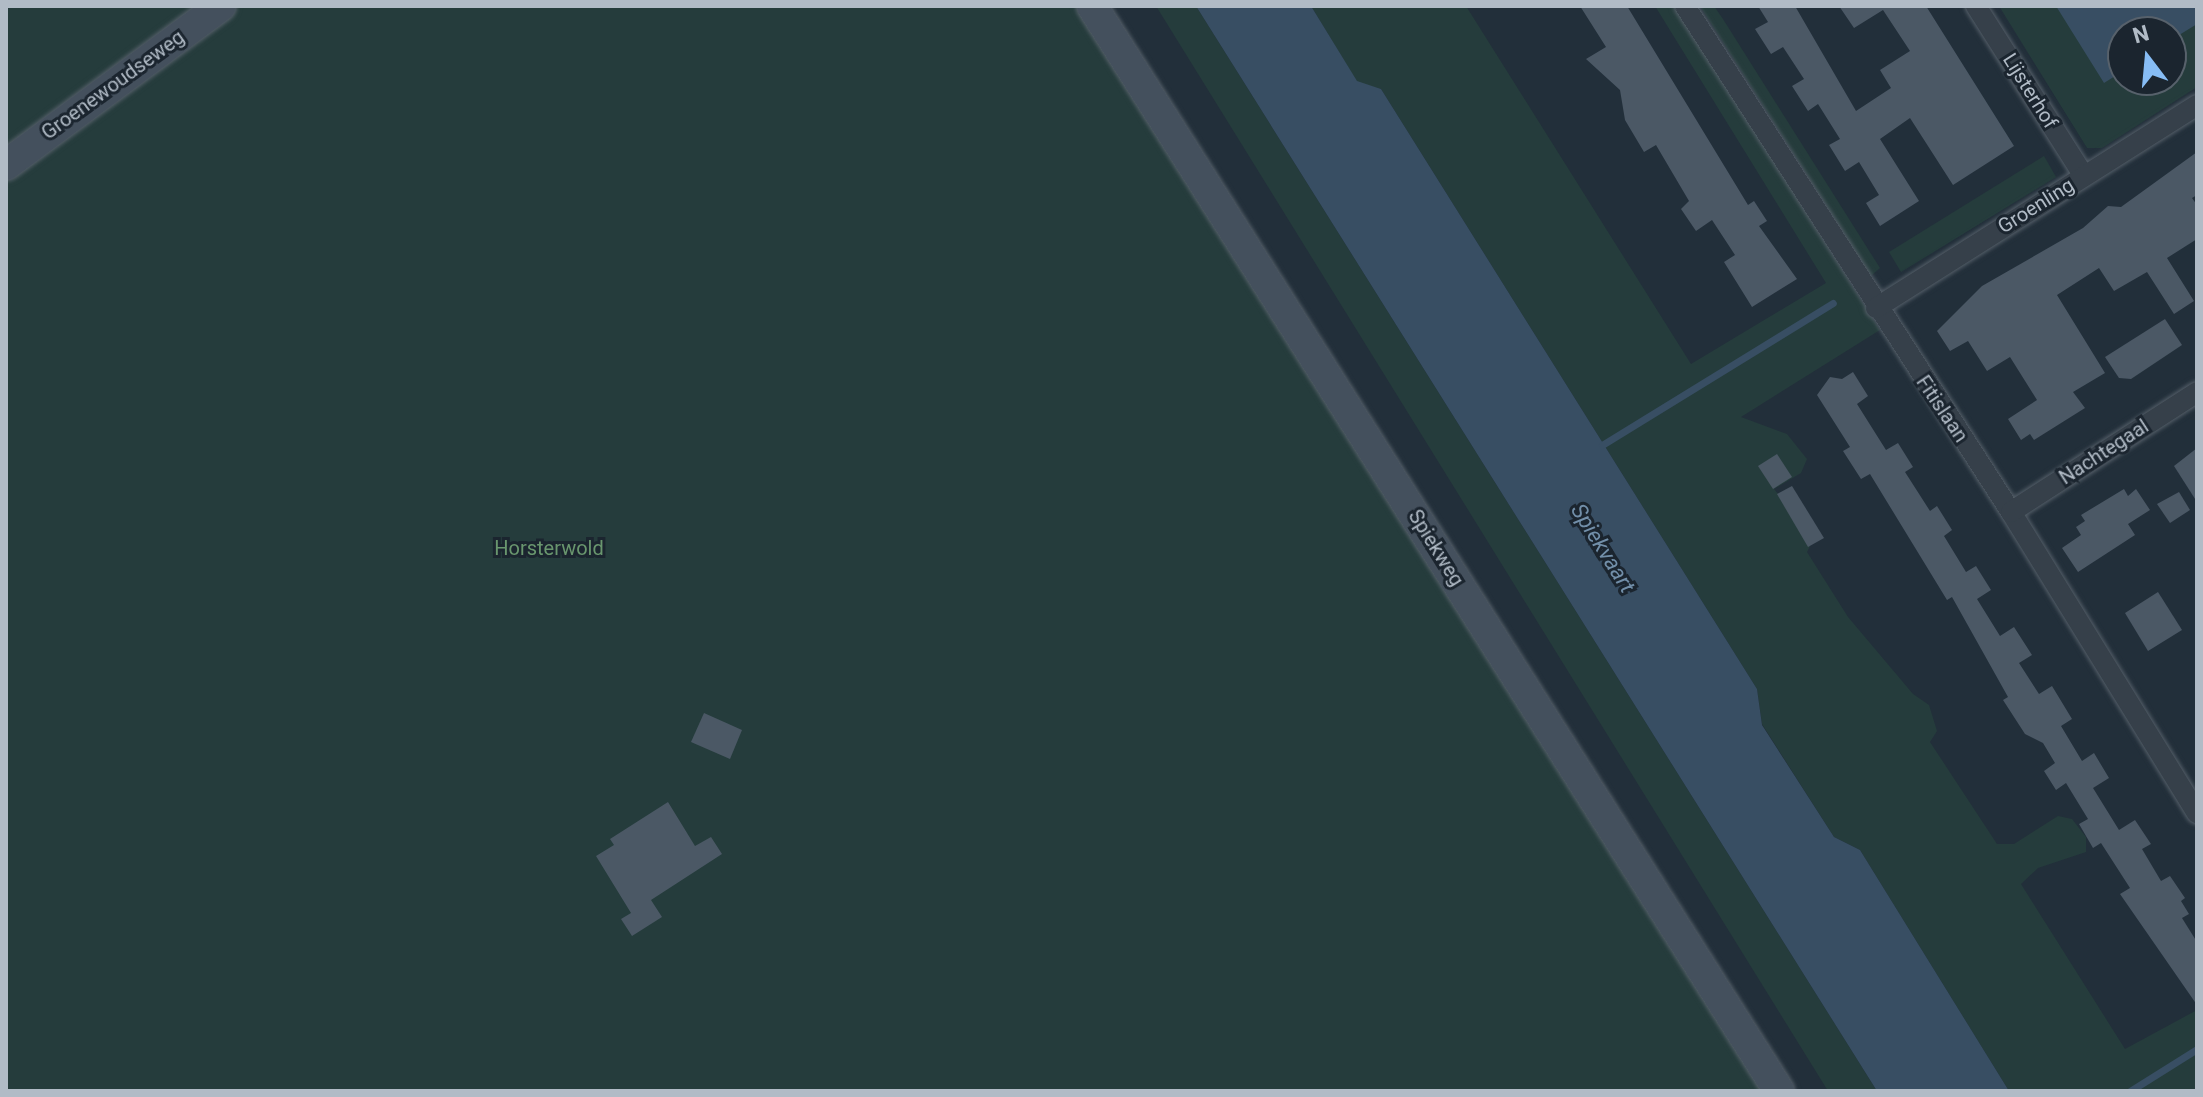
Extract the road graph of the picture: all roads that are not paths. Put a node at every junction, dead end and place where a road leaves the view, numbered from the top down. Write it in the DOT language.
graph roads {
  1 [pos="221,6"];
  2 [pos="1092,6"];
  3 [pos="1685,6"];
  4 [pos="1976,6"];
  5 [pos="2197,105"];
  6 [pos="6,165"];
  7 [pos="2084,176"];
  8 [pos="1876,308"];
  9 [pos="2197,392"];
  10 [pos="2011,512"];
  11 [pos="2197,813"];
  12 [pos="1779,1091"];
  1 -- 6 [label="main road, Groenewoudseweg"];
  2 -- 12 [label="main road, Spiekweg"];
  3 -- 8 [label="street, Fitislaan"];
  4 -- 7 [label="street, Lijsterhof"];
  5 -- 7 [label="street, Groenling"];
  7 -- 8 [label="street, Groenling"];
  8 -- 10 [label="street, Fitislaan"];
  9 -- 10 [label="street, Nachtegaal"];
  10 -- 11 [label="street, Fitislaan"];
}
